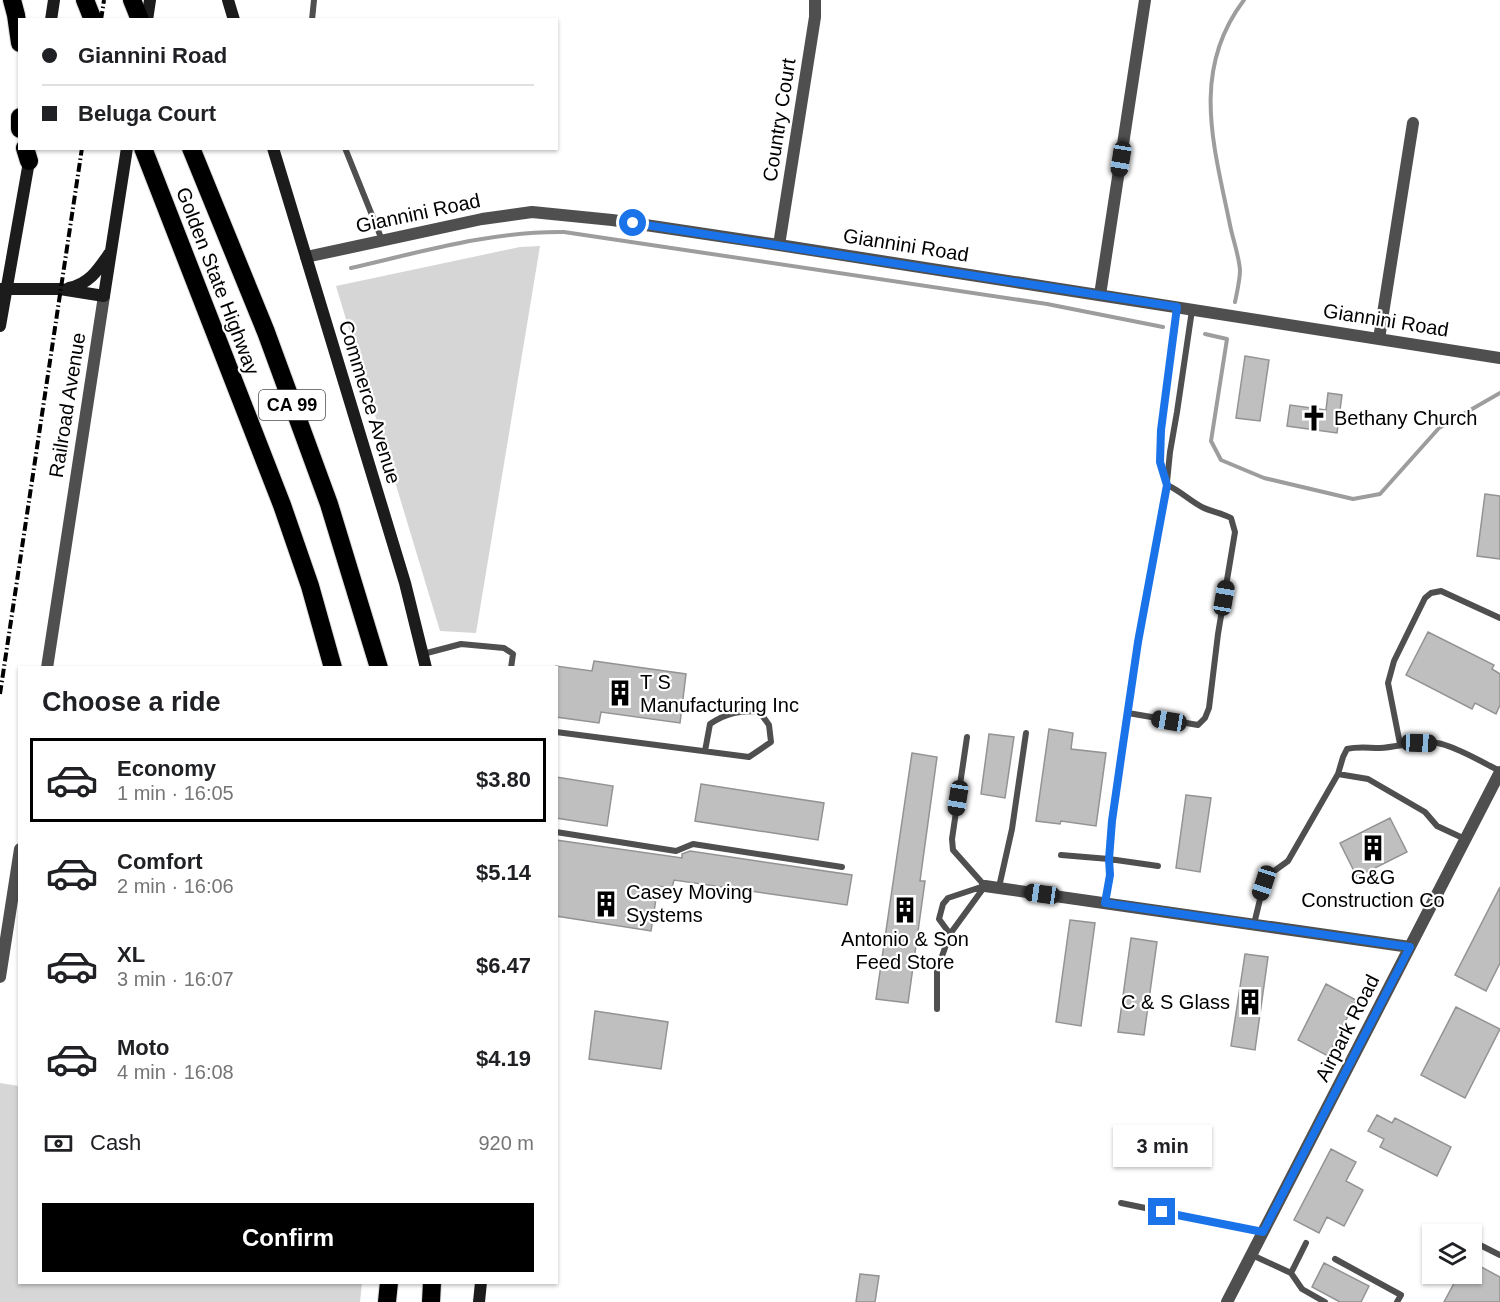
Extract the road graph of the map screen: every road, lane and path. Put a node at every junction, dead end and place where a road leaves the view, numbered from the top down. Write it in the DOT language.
graph roads {
  1 [pos="12,0"];
  2 [pos="54,0"];
  3 [pos="85,0"];
  4 [pos="132,0"];
  5 [pos="228,0"];
  6 [pos="314,0"];
  7 [pos="815,0"];
  8 [pos="1145,0"];
  9 [pos="146,12"];
  10 [pos="51,18"];
  11 [pos="92,18"];
  12 [pos="233,18"];
  13 [pos="312,18"];
  14 [pos="18,29"];
  15 [pos="1413,123"];
  16 [pos="127,150"];
  17 [pos="144,150"];
  18 [pos="192,150"];
  19 [pos="274,150"];
  20 [pos="346,150"];
  21 [pos="29,153"];
  22 [pos="382,240"];
  23 [pos="779,245"];
  24 [pos="111,250"];
  25 [pos="306,257"];
  26 [pos="3,289"];
  27 [pos="60,289"];
  28 [pos="1100,295"];
  29 [pos="104,296"];
  30 [pos="1177,307"];
  31 [pos="1192,310"];
  32 [pos="0,326"];
  33 [pos="1379,339"];
  34 [pos="1500,357"];
  35 [pos="1167,485"];
  36 [pos="1500,618"];
  37 [pos="423,654"];
  38 [pos="47,666"];
  39 [pos="332,666"];
  40 [pos="378,666"];
  41 [pos="426,666"];
  42 [pos="511,666"];
  43 [pos="1128,713"];
  44 [pos="558,732"];
  45 [pos="1026,733"];
  46 [pos="967,737"];
  47 [pos="1400,744"];
  48 [pos="705,751"];
  49 [pos="1500,771"];
  50 [pos="1338,774"];
  51 [pos="558,831"];
  52 [pos="1466,839"];
  53 [pos="1061,855"];
  54 [pos="1109,859"];
  55 [pos="18,862"];
  56 [pos="1158,866"];
  57 [pos="842,867"];
  58 [pos="985,886"];
  59 [pos="999,887"];
  60 [pos="1105,903"];
  61 [pos="1254,924"];
  62 [pos="950,934"];
  63 [pos="1410,947"];
  64 [pos="0,977"];
  65 [pos="938,1009"];
  66 [pos="1121,1203"];
  67 [pos="1263,1232"];
  68 [pos="1306,1243"];
  69 [pos="1482,1246"];
  70 [pos="1252,1255"];
  71 [pos="1500,1255"];
  72 [pos="1335,1259"];
  73 [pos="1291,1273"];
  74 [pos="389,1284"];
  75 [pos="432,1284"];
  76 [pos="481,1284"];
  77 [pos="387,1302"];
  78 [pos="431,1302"];
  79 [pos="479,1302"];
  80 [pos="1227,1302"];
  81 [pos="1325,1302"];
  82 [pos="1397,1302"];
  1 -- 14 [label="highway"];
  2 -- 10 [label="street"];
  3 -- 11 [label="highway"];
  4 -- 9 [label="highway"];
  5 -- 12 [label="street"];
  6 -- 13 [label="lane"];
  7 -- 23 [label="street, Country Court"];
  8 -- 28 [label="street"];
  15 -- 33 [label="street"];
  16 -- 24 [label="street, Railroad Avenue"];
  17 -- 39 [label="highway, Golden State Highway / CA 99"];
  18 -- 40 [label="highway, Golden State Highway / CA 99"];
  19 -- 25 [label="street, Commerce Avenue"];
  20 -- 22 [label="lane"];
  21 -- 26 [label="street"];
  22 -- 23 [label="street, Giannini Road"];
  22 -- 25 [label="street, Giannini Road"];
  23 -- 28 [label="street, Giannini Road"];
  24 -- 27 [label="street"];
  24 -- 29 [label="street, Railroad Avenue"];
  25 -- 37 [label="street, Commerce Avenue"];
  26 -- 27 [label="street"];
  26 -- 32 [label="street"];
  27 -- 29 [label="street"];
  28 -- 30 [label="street, Giannini Road"];
  29 -- 38 [label="street, Railroad Avenue"];
  30 -- 31 [label="street, Giannini Road"];
  30 -- 35 [label="lane"];
  31 -- 33 [label="street, Giannini Road"];
  31 -- 35 [label="lane"];
  33 -- 34 [label="street, Giannini Road"];
  35 -- 43 [label="lane"];
  35 -- 43 [label="lane"];
  36 -- 47 [label="lane"];
  37 -- 41 [label="street, Commerce Avenue"];
  37 -- 42 [label="lane"];
  43 -- 54 [label="lane"];
  44 -- 48 [label="lane"];
  45 -- 59 [label="lane"];
  46 -- 58 [label="lane"];
  47 -- 49 [label="lane"];
  47 -- 50 [label="lane"];
  48 -- 48 [label="lane"];
  49 -- 52 [label="street, Airpark Road"];
  50 -- 52 [label="lane"];
  50 -- 61 [label="lane"];
  51 -- 57 [label="lane"];
  52 -- 63 [label="street, Airpark Road"];
  53 -- 54 [label="lane"];
  54 -- 56 [label="lane"];
  54 -- 60 [label="lane"];
  55 -- 64 [label="street"];
  58 -- 59 [label="street"];
  58 -- 62 [label="lane"];
  58 -- 62 [label="lane"];
  59 -- 60 [label="street"];
  60 -- 61 [label="street"];
  61 -- 63 [label="street"];
  62 -- 65 [label="lane"];
  63 -- 67 [label="street, Airpark Road"];
  66 -- 67 [label="lane"];
  67 -- 70 [label="street, Airpark Road"];
  68 -- 73 [label="lane"];
  69 -- 71 [label="lane"];
  70 -- 73 [label="lane"];
  70 -- 80 [label="street, Airpark Road"];
  72 -- 82 [label="lane"];
  73 -- 81 [label="lane"];
  74 -- 77 [label="highway"];
  75 -- 78 [label="highway"];
  76 -- 79 [label="street"];
}
